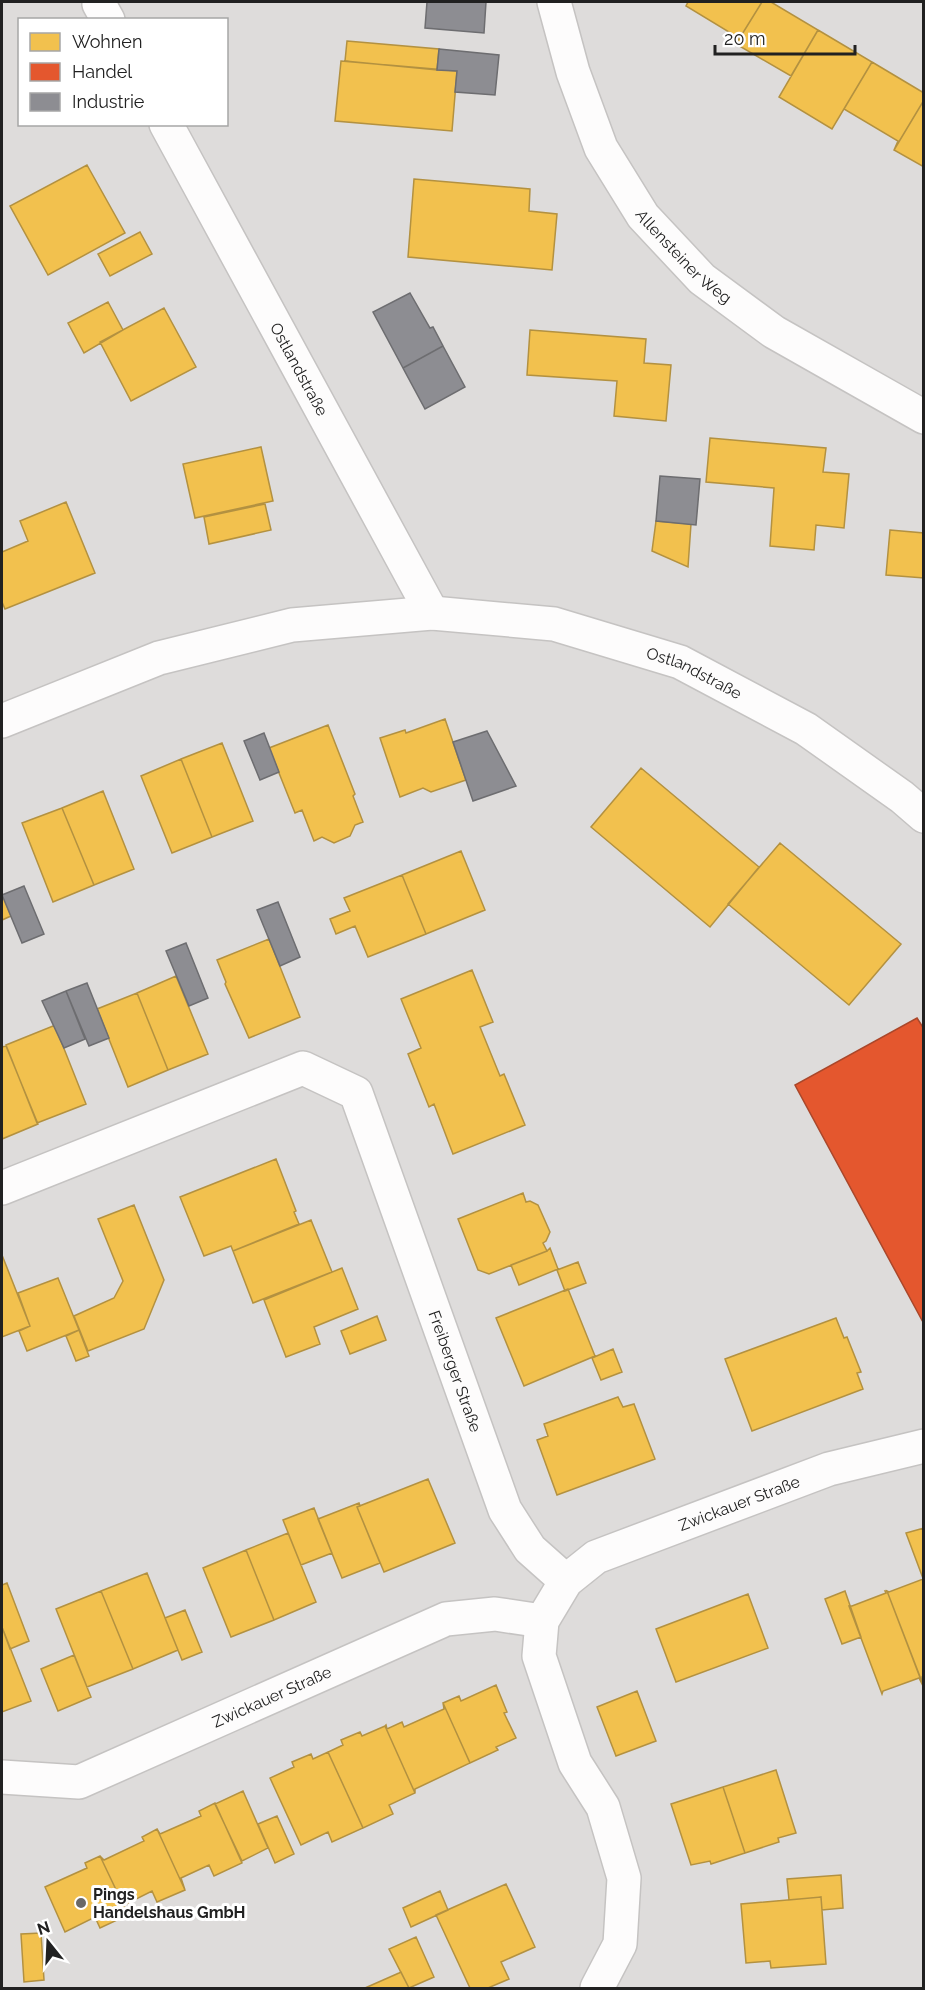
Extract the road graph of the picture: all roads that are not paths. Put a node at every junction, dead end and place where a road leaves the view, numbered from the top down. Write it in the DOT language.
graph roads {
  1 [pos="554,2"];
  2 [pos="167,126"];
  3 [pos="924,417"];
  4 [pos="432,613"];
  5 [pos="2,721"];
  6 [pos="924,816"];
  7 [pos="2,1188"];
  8 [pos="924,1446"];
  9 [pos="566,1581"];
  10 [pos="542,1621"];
  11 [pos="2,1777"];
  12 [pos="597,1989"];
  1 -- 3 [label="street, Allensteiner Weg"];
  2 -- 4 [label="street, Ostlandstraße"];
  4 -- 5 [label="street, Ostlandstraße"];
  4 -- 6 [label="street, Ostlandstraße"];
  7 -- 9 [label="street, Freiberger Straße"];
  8 -- 9 [label="street, Zwickauer Straße"];
  9 -- 10 [label="street"];
  10 -- 11 [label="street, Zwickauer Straße"];
  10 -- 12 [label="street"];
}
